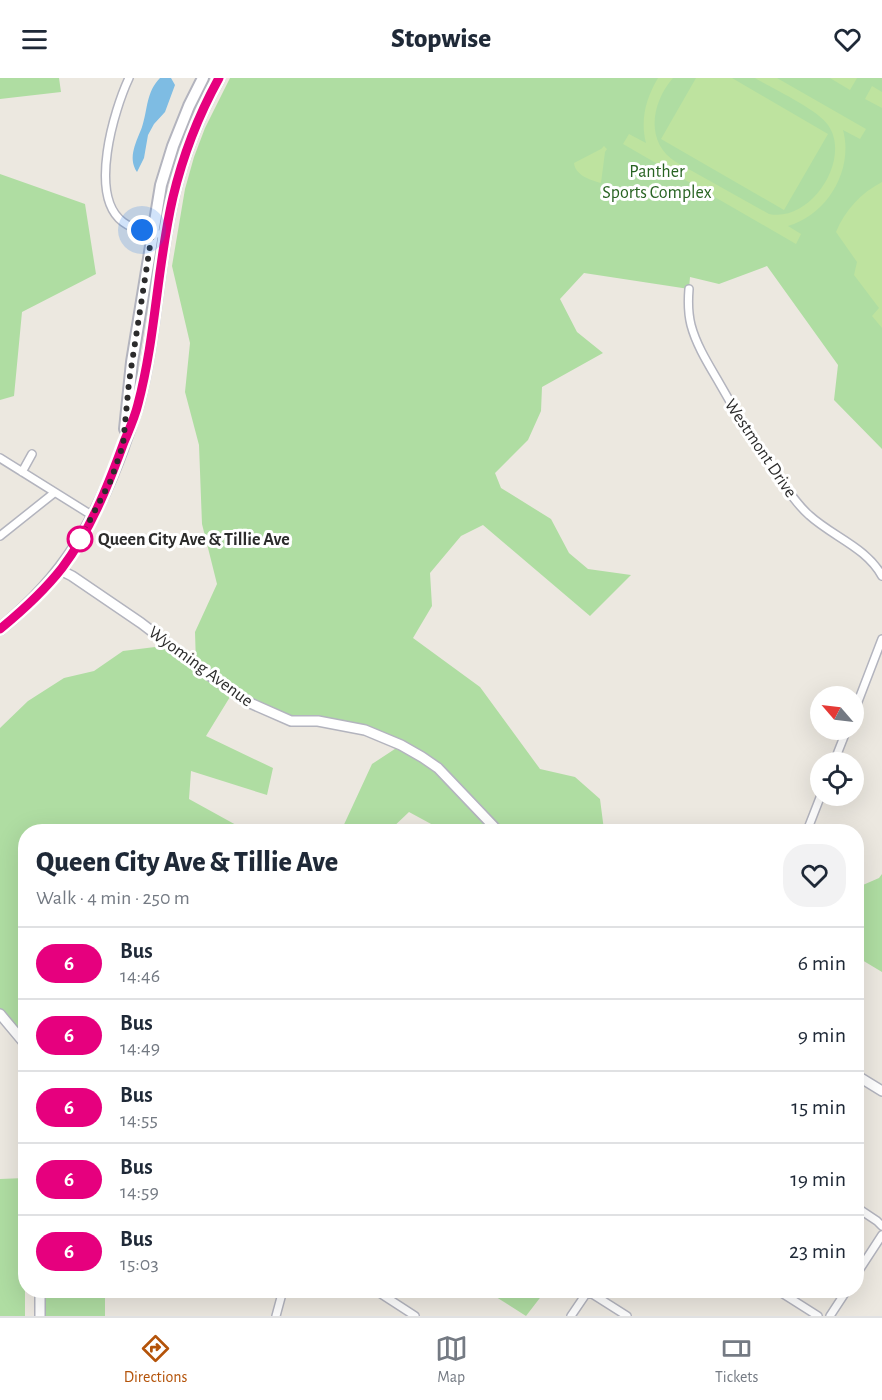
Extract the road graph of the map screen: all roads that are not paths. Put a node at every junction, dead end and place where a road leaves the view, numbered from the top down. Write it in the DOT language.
graph roads {
  1 [pos="129,78"];
  2 [pos="203,78"];
  3 [pos="219,78"];
  4 [pos="152,233"];
  5 [pos="166,235"];
  6 [pos="689,289"];
  7 [pos="123,445"];
  8 [pos="32,454"];
  9 [pos="0,458"];
  10 [pos="22,472"];
  11 [pos="54,493"];
  12 [pos="93,516"];
  13 [pos="0,536"];
  14 [pos="60,570"];
  15 [pos="882,576"];
  16 [pos="0,629"];
  17 [pos="882,639"];
  18 [pos="864,686"];
  19 [pos="817,806"];
  20 [pos="491,824"];
  21 [pos="810,824"];
  22 [pos="0,1014"];
  23 [pos="18,1035"];
  24 [pos="864,1080"];
  25 [pos="882,1091"];
  26 [pos="864,1212"];
  27 [pos="882,1226"];
  28 [pos="882,1235"];
  29 [pos="864,1263"];
  30 [pos="40,1298"];
  31 [pos="282,1298"];
  32 [pos="387,1298"];
  33 [pos="583,1298"];
  34 [pos="598,1298"];
  35 [pos="790,1298"];
  36 [pos="842,1298"];
  37 [pos="40,1316"];
  38 [pos="276,1316"];
  39 [pos="415,1316"];
  40 [pos="571,1316"];
  41 [pos="627,1316"];
  42 [pos="818,1316"];
  43 [pos="830,1316"];
  1 -- 4 [label="street"];
  2 -- 4 [label="main road"];
  3 -- 5 [label="main road"];
  4 -- 5 [label="street"];
  4 -- 7 [label="main road"];
  5 -- 7 [label="main road"];
  6 -- 15 [label="street, Westmont Drive"];
  7 -- 12 [label="main road"];
  8 -- 10 [label="street"];
  9 -- 10 [label="street"];
  10 -- 11 [label="street"];
  11 -- 12 [label="street"];
  11 -- 13 [label="street"];
  12 -- 14 [label="main road"];
  14 -- 16 [label="main road"];
  14 -- 20 [label="street, Wyoming Avenue"];
  17 -- 18 [label="street"];
  19 -- 21 [label="street"];
  22 -- 23 [label="street"];
  24 -- 25 [label="street"];
  26 -- 27 [label="street"];
  28 -- 29 [label="street"];
  30 -- 37 [label="street"];
  31 -- 38 [label="street"];
  32 -- 39 [label="street"];
  33 -- 40 [label="street"];
  34 -- 41 [label="street"];
  35 -- 42 [label="street"];
  36 -- 43 [label="street"];
}
